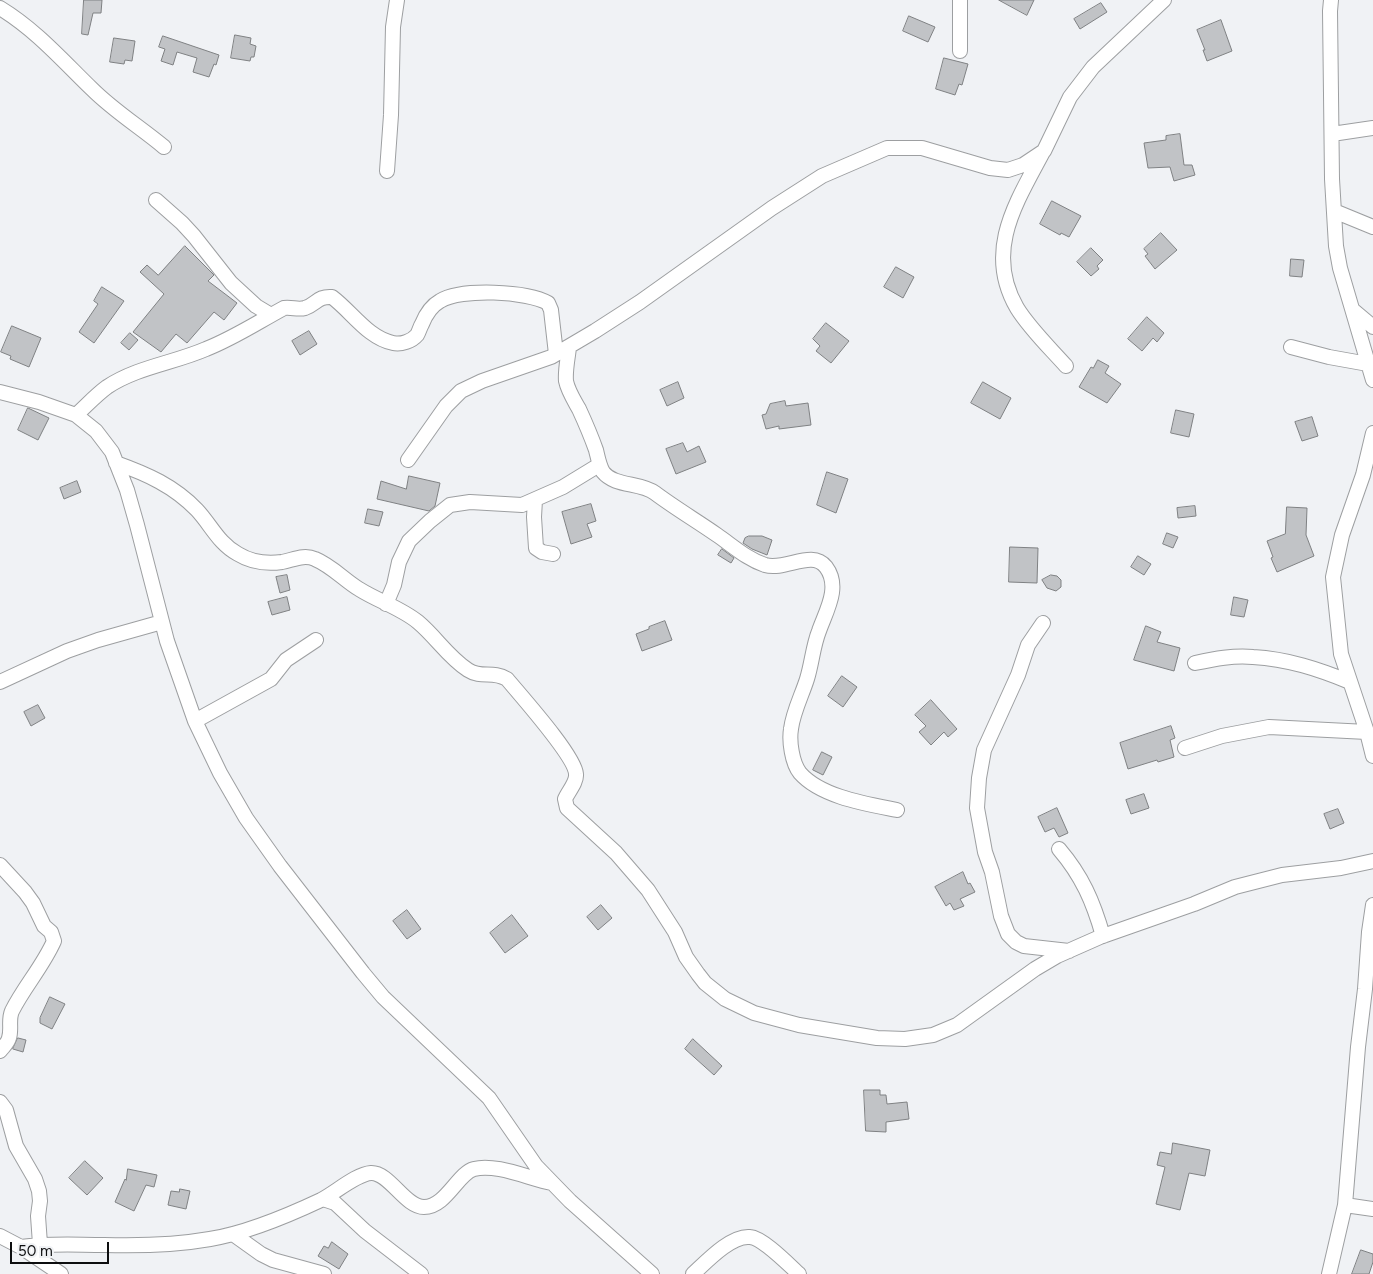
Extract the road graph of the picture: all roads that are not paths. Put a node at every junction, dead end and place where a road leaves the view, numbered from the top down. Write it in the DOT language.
graph roads {
  1 [pos="397,0"];
  2 [pos="960,0"];
  3 [pos="1164,0"];
  4 [pos="1331,0"];
  5 [pos="0,8"];
  6 [pos="960,51"];
  7 [pos="1373,128"];
  8 [pos="1332,134"];
  9 [pos="164,146"];
  10 [pos="1044,150"];
  11 [pos="387,171"];
  12 [pos="156,200"];
  13 [pos="1334,211"];
  14 [pos="1373,228"];
  15 [pos="1352,308"];
  16 [pos="271,315"];
  17 [pos="1373,327"];
  18 [pos="569,347"];
  19 [pos="1291,347"];
  20 [pos="556,354"];
  21 [pos="1368,364"];
  22 [pos="1066,366"];
  23 [pos="1373,380"];
  24 [pos="0,392"];
  25 [pos="76,416"];
  26 [pos="1373,433"];
  27 [pos="408,460"];
  28 [pos="116,463"];
  29 [pos="599,465"];
  30 [pos="535,500"];
  31 [pos="553,554"];
  32 [pos="386,604"];
  33 [pos="162,622"];
  34 [pos="1043,624"];
  35 [pos="316,640"];
  36 [pos="1195,662"];
  37 [pos="0,682"];
  38 [pos="1350,682"];
  39 [pos="195,721"];
  40 [pos="1367,732"];
  41 [pos="1185,748"];
  42 [pos="1373,756"];
  43 [pos="897,810"];
  44 [pos="1059,849"];
  45 [pos="1373,861"];
  46 [pos="0,865"];
  47 [pos="1373,905"];
  48 [pos="1103,936"];
  49 [pos="1070,951"];
  50 [pos="0,1051"];
  51 [pos="0,1102"];
  52 [pos="552,1183"];
  53 [pos="323,1198"];
  54 [pos="1345,1206"];
  55 [pos="1373,1209"];
  56 [pos="233,1234"];
  57 [pos="0,1236"];
  58 [pos="40,1244"];
  59 [pos="21,1247"];
  60 [pos="61,1274"];
  61 [pos="324,1274"];
  62 [pos="421,1274"];
  63 [pos="652,1274"];
  64 [pos="693,1274"];
  65 [pos="800,1274"];
  66 [pos="1329,1274"];
  1 -- 11 [label="street"];
  2 -- 6 [label="street"];
  3 -- 10 [label="street"];
  4 -- 8 [label="street"];
  5 -- 9 [label="street"];
  7 -- 8 [label="street"];
  8 -- 13 [label="street"];
  10 -- 18 [label="street"];
  10 -- 22 [label="street"];
  12 -- 16 [label="street"];
  13 -- 14 [label="street"];
  13 -- 15 [label="street"];
  15 -- 17 [label="street"];
  15 -- 21 [label="street"];
  16 -- 20 [label="street"];
  16 -- 25 [label="street"];
  18 -- 20 [label="street"];
  18 -- 29 [label="street"];
  19 -- 21 [label="street"];
  20 -- 27 [label="street"];
  21 -- 23 [label="street"];
  24 -- 25 [label="street"];
  25 -- 28 [label="street"];
  26 -- 38 [label="street"];
  28 -- 32 [label="street"];
  28 -- 33 [label="street"];
  29 -- 30 [label="street"];
  29 -- 43 [label="street"];
  30 -- 31 [label="street"];
  30 -- 32 [label="street"];
  32 -- 49 [label="street"];
  33 -- 37 [label="street"];
  33 -- 39 [label="street"];
  34 -- 49 [label="street"];
  35 -- 39 [label="street"];
  36 -- 38 [label="street"];
  38 -- 40 [label="street"];
  39 -- 52 [label="street"];
  40 -- 41 [label="street"];
  40 -- 42 [label="street"];
  44 -- 48 [label="street"];
  45 -- 48 [label="street"];
  46 -- 50 [label="street"];
  47 -- 54 [label="street"];
  48 -- 49 [label="street"];
  51 -- 58 [label="street"];
  52 -- 53 [label="street"];
  52 -- 63 [label="street"];
  53 -- 56 [label="street"];
  53 -- 62 [label="street"];
  54 -- 55 [label="street"];
  54 -- 66 [label="street"];
  56 -- 58 [label="street"];
  56 -- 61 [label="street"];
  57 -- 59 [label="street"];
  58 -- 59 [label="street"];
  59 -- 60 [label="street"];
  64 -- 65 [label="street"];
}
